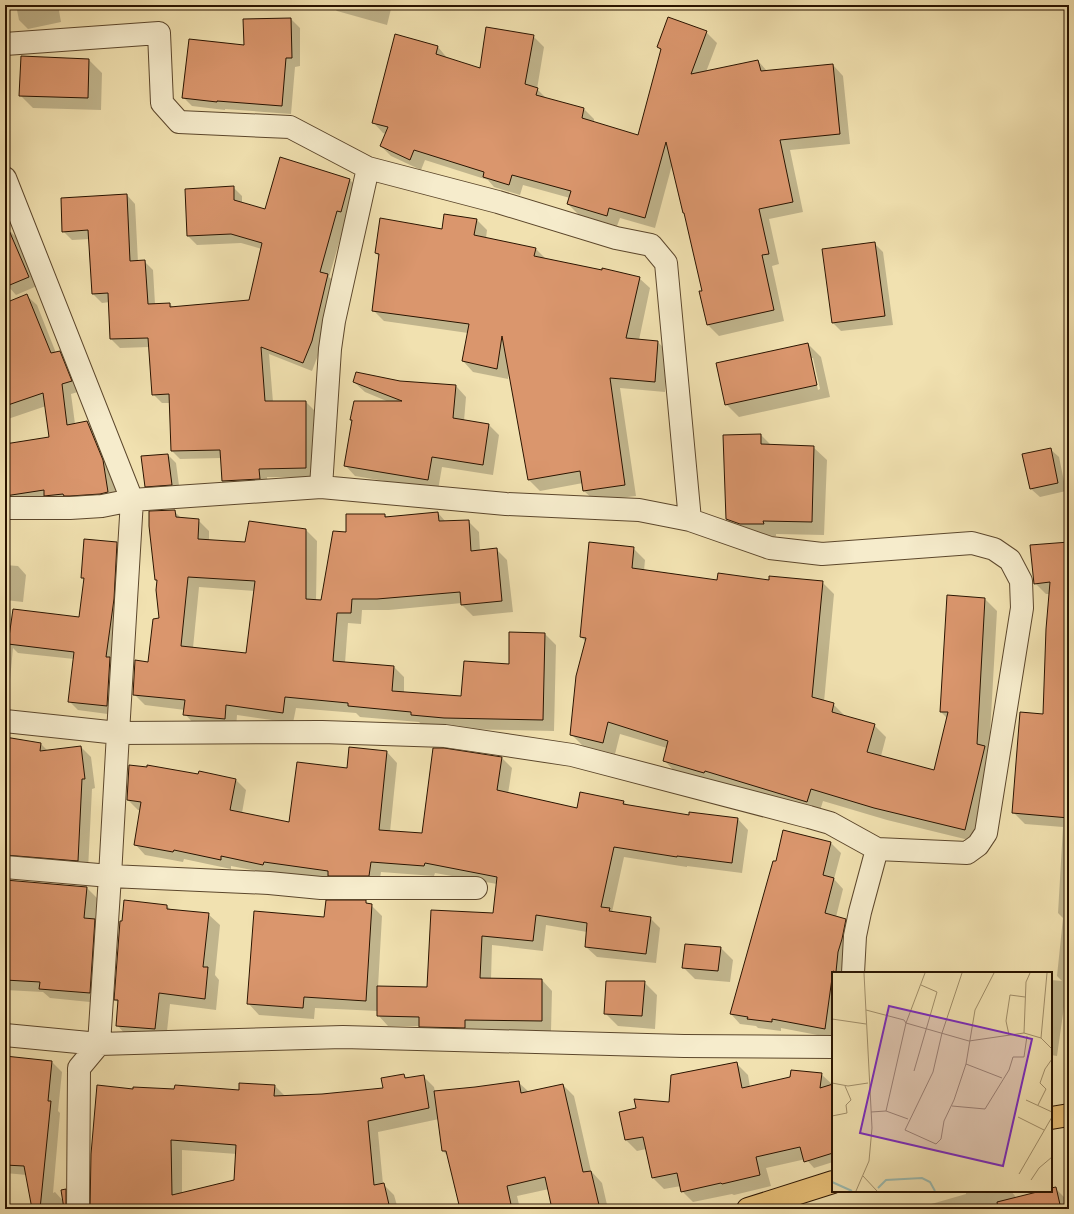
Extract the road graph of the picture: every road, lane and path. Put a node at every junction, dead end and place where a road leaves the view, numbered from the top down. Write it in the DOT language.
graph roads {
  1 [pos="5,44"];
  2 [pos="368,168"];
  3 [pos="7,187"];
  4 [pos="321,487"];
  5 [pos="132,500"];
  6 [pos="5,508"];
  7 [pos="690,520"];
  8 [pos="5,721"];
  9 [pos="118,733"];
  10 [pos="877,850"];
  11 [pos="5,867"];
  12 [pos="110,876"];
  13 [pos="476,888"];
  14 [pos="853,972"];
  15 [pos="5,1035"];
  16 [pos="99,1044"];
  17 [pos="832,1047"];
  18 [pos="1069,1115"];
  19 [pos="1052,1118"];
  20 [pos="832,1182"];
  21 [pos="78,1209"];
  22 [pos="748,1209"];
  1 -- 2 [label="street"];
  2 -- 4 [label="street"];
  2 -- 7 [label="street"];
  3 -- 5 [label="street"];
  4 -- 5 [label="street"];
  4 -- 7 [label="street"];
  5 -- 6 [label="street"];
  5 -- 9 [label="street"];
  7 -- 10 [label="street"];
  8 -- 9 [label="street"];
  9 -- 10 [label="street"];
  9 -- 12 [label="street"];
  10 -- 14 [label="street"];
  11 -- 12 [label="street"];
  12 -- 13 [label="street"];
  12 -- 16 [label="street"];
  15 -- 16 [label="street"];
  16 -- 17 [label="street"];
  16 -- 21 [label="street"];
  18 -- 19 [label="main road"];
  20 -- 22 [label="main road"];
}
